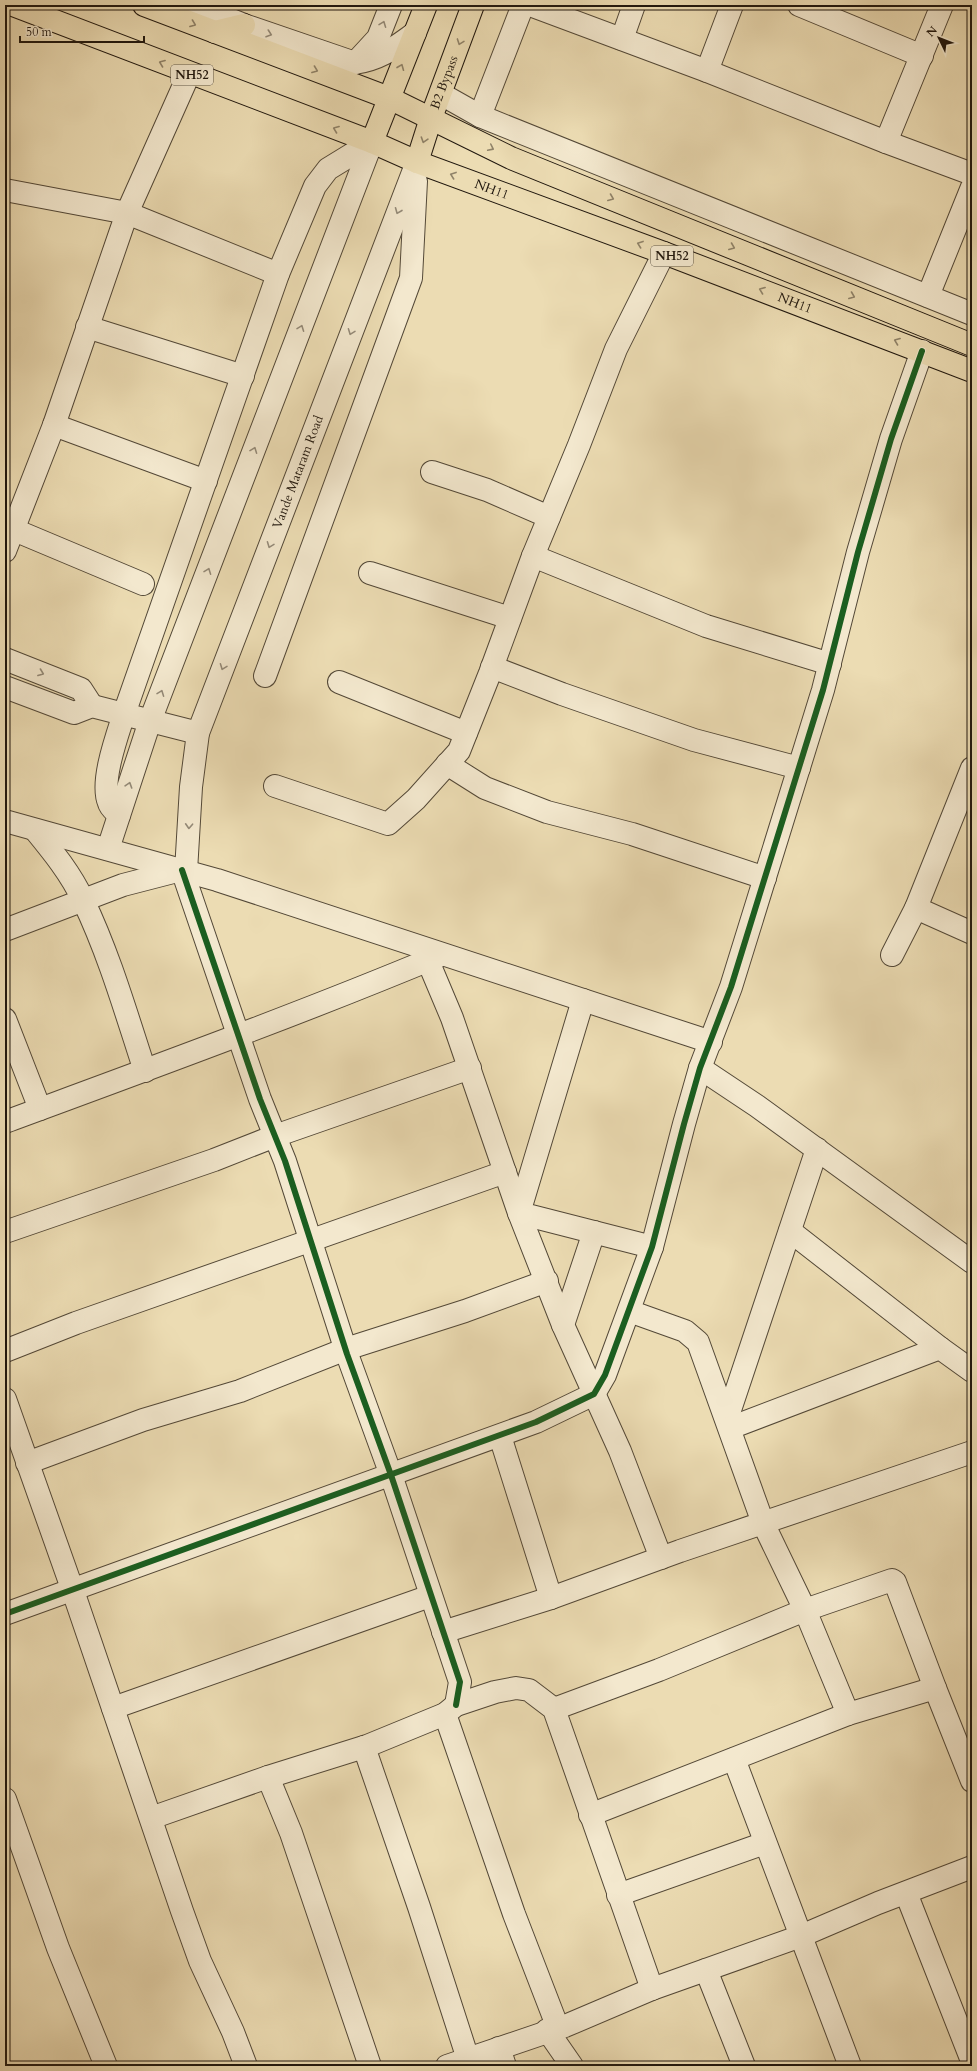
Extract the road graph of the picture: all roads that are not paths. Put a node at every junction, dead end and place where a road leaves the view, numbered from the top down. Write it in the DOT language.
graph roads {
  1 [pos="12,5"];
  2 [pos="144,5"];
  3 [pos="194,5"];
  4 [pos="391,5"];
  5 [pos="426,5"];
  6 [pos="473,5"];
  7 [pos="523,5"];
  8 [pos="530,5"];
  9 [pos="634,5"];
  10 [pos="732,5"];
  11 [pos="799,5"];
  12 [pos="942,5"];
  13 [pos="244,25"];
  14 [pos="215,32"];
  15 [pos="415,33"];
  16 [pos="622,39"];
  17 [pos="922,56"];
  18 [pos="355,63"];
  19 [pos="707,71"];
  20 [pos="190,74"];
  21 [pos="441,94"];
  22 [pos="389,98"];
  23 [pos="480,116"];
  24 [pos="431,118"];
  25 [pos="372,142"];
  26 [pos="886,142"];
  27 [pos="418,162"];
  28 [pos="972,174"];
  29 [pos="972,187"];
  30 [pos="5,190"];
  31 [pos="127,213"];
  32 [pos="664,253"];
  33 [pos="278,274"];
  34 [pos="928,296"];
  35 [pos="972,314"];
  36 [pos="87,327"];
  37 [pos="972,345"];
  38 [pos="922,351"];
  39 [pos="972,371"];
  40 [pos="243,376"];
  41 [pos="54,425"];
  42 [pos="432,472"];
  43 [pos="206,481"];
  44 [pos="549,517"];
  45 [pos="12,529"];
  46 [pos="5,550"];
  47 [pos="533,556"];
  48 [pos="370,573"];
  49 [pos="144,584"];
  50 [pos="510,618"];
  51 [pos="5,659"];
  52 [pos="830,664"];
  53 [pos="492,667"];
  54 [pos="265,676"];
  55 [pos="339,682"];
  56 [pos="5,686"];
  57 [pos="92,706"];
  58 [pos="124,714"];
  59 [pos="150,721"];
  60 [pos="198,733"];
  61 [pos="466,733"];
  62 [pos="447,764"];
  63 [pos="799,768"];
  64 [pos="972,768"];
  65 [pos="275,786"];
  66 [pos="119,815"];
  67 [pos="5,821"];
  68 [pos="35,830"];
  69 [pos="108,849"];
  70 [pos="184,871"];
  71 [pos="765,878"];
  72 [pos="83,900"];
  73 [pos="916,908"];
  74 [pos="5,930"];
  75 [pos="972,933"];
  76 [pos="892,955"];
  77 [pos="436,957"];
  78 [pos="583,1000"];
  79 [pos="5,1019"];
  80 [pos="238,1035"];
  81 [pos="711,1042"];
  82 [pos="470,1068"];
  83 [pos="700,1068"];
  84 [pos="145,1071"];
  85 [pos="40,1109"];
  86 [pos="5,1122"];
  87 [pos="275,1136"];
  88 [pos="817,1148"];
  89 [pos="505,1172"];
  90 [pos="519,1214"];
  91 [pos="790,1231"];
  92 [pos="5,1232"];
  93 [pos="594,1232"];
  94 [pos="309,1240"];
  95 [pos="652,1247"];
  96 [pos="972,1262"];
  97 [pos="547,1281"];
  98 [pos="629,1311"];
  99 [pos="563,1325"];
  100 [pos="940,1348"];
  101 [pos="346,1349"];
  102 [pos="5,1351"];
  103 [pos="972,1371"];
  104 [pos="594,1394"];
  105 [pos="5,1399"];
  106 [pos="728,1424"];
  107 [pos="500,1436"];
  108 [pos="972,1452"];
  109 [pos="27,1463"];
  110 [pos="391,1475"];
  111 [pos="764,1523"];
  112 [pos="661,1558"];
  113 [pos="73,1591"];
  114 [pos="430,1596"];
  115 [pos="551,1598"];
  116 [pos="805,1610"];
  117 [pos="5,1614"];
  118 [pos="443,1632"];
  119 [pos="935,1688"];
  120 [pos="112,1708"];
  121 [pos="554,1709"];
  122 [pos="450,1710"];
  123 [pos="848,1714"];
  124 [pos="364,1747"];
  125 [pos="734,1759"];
  126 [pos="268,1777"];
  127 [pos="972,1781"];
  128 [pos="5,1799"];
  129 [pos="590,1815"];
  130 [pos="151,1818"];
  131 [pos="765,1843"];
  132 [pos="972,1867"];
  133 [pos="906,1892"];
  134 [pos="618,1895"];
  135 [pos="801,1936"];
  136 [pos="706,1970"];
  137 [pos="652,1989"];
  138 [pos="552,2029"];
  139 [pos="502,2057"];
  140 [pos="468,2059"];
  141 [pos="972,2061"];
  142 [pos="106,2066"];
  143 [pos="246,2066"];
  144 [pos="370,2066"];
  145 [pos="447,2066"];
  146 [pos="572,2066"];
  147 [pos="744,2066"];
  148 [pos="850,2066"];
  20 -- 1 [label="main road, NH11 / NH52, one-way"];
  2 -- 14 [label="main road, NH52, one-way"];
  3 -- 13 [label="street"];
  18 -- 4 [label="street, one-way"];
  5 -- 15 [label="main road"];
  6 -- 21 [label="main road, B2 Bypass, one-way"];
  7 -- 23 [label="street"];
  8 -- 16 [label="street"];
  9 -- 16 [label="street"];
  10 -- 19 [label="street"];
  11 -- 17 [label="street"];
  12 -- 17 [label="street"];
  13 -- 14 [label="main road"];
  13 -- 18 [label="street, one-way"];
  14 -- 22 [label="main road, NH52, one-way"];
  15 -- 18 [label="street"];
  22 -- 15 [label="main road, one-way"];
  16 -- 19 [label="street"];
  17 -- 26 [label="street"];
  19 -- 26 [label="street"];
  25 -- 20 [label="main road, NH11 / NH52, one-way"];
  20 -- 31 [label="street"];
  21 -- 23 [label="street"];
  21 -- 24 [label="main road, B2 Bypass"];
  22 -- 24 [label="main road, NH52"];
  22 -- 25 [label="main road"];
  23 -- 34 [label="street"];
  24 -- 27 [label="main road, B2 Bypass, one-way"];
  24 -- 37 [label="main road, NH52, one-way"];
  25 -- 27 [label="main road, NH11 / NH52"];
  25 -- 33 [label="street"];
  59 -- 25 [label="street, one-way"];
  26 -- 28 [label="street"];
  32 -- 27 [label="main road, NH11 / NH52, one-way"];
  27 -- 54 [label="street"];
  27 -- 60 [label="street, Vande Mataram Road, one-way"];
  29 -- 34 [label="street"];
  30 -- 31 [label="street"];
  31 -- 33 [label="street"];
  31 -- 36 [label="street"];
  38 -- 32 [label="main road, NH11 / NH52, one-way"];
  32 -- 44 [label="street"];
  33 -- 40 [label="street"];
  34 -- 35 [label="street"];
  36 -- 40 [label="street"];
  36 -- 41 [label="street"];
  38 -- 39 [label="main road, NH11 / NH52"];
  38 -- 52 [label="street"];
  40 -- 43 [label="street"];
  41 -- 43 [label="street"];
  41 -- 45 [label="street"];
  42 -- 44 [label="street"];
  43 -- 58 [label="street"];
  44 -- 47 [label="street"];
  45 -- 46 [label="street"];
  45 -- 49 [label="street"];
  47 -- 50 [label="street"];
  47 -- 52 [label="street"];
  48 -- 50 [label="street"];
  50 -- 53 [label="street"];
  51 -- 57 [label="street, one-way"];
  52 -- 63 [label="street"];
  53 -- 61 [label="street"];
  53 -- 63 [label="street"];
  55 -- 61 [label="street"];
  56 -- 57 [label="street"];
  57 -- 58 [label="street"];
  58 -- 59 [label="street"];
  58 -- 66 [label="street"];
  59 -- 60 [label="street"];
  66 -- 59 [label="street, one-way"];
  60 -- 70 [label="street, Vande Mataram Road, one-way"];
  61 -- 62 [label="street"];
  62 -- 65 [label="street"];
  62 -- 71 [label="street"];
  63 -- 71 [label="street"];
  64 -- 73 [label="street"];
  66 -- 69 [label="street"];
  67 -- 68 [label="street"];
  68 -- 69 [label="street"];
  68 -- 72 [label="street"];
  69 -- 70 [label="street"];
  70 -- 72 [label="street"];
  70 -- 77 [label="street"];
  70 -- 80 [label="street"];
  71 -- 81 [label="street"];
  72 -- 74 [label="street"];
  72 -- 84 [label="street"];
  73 -- 75 [label="street"];
  73 -- 76 [label="street"];
  77 -- 78 [label="street"];
  77 -- 80 [label="street"];
  77 -- 82 [label="street"];
  78 -- 81 [label="street"];
  78 -- 90 [label="street"];
  79 -- 85 [label="street"];
  80 -- 84 [label="street"];
  80 -- 87 [label="street"];
  81 -- 83 [label="street"];
  82 -- 87 [label="street"];
  82 -- 89 [label="street"];
  83 -- 88 [label="street"];
  83 -- 95 [label="street"];
  84 -- 85 [label="street"];
  85 -- 86 [label="street"];
  87 -- 92 [label="street"];
  87 -- 94 [label="street"];
  88 -- 91 [label="street"];
  88 -- 96 [label="street"];
  89 -- 90 [label="street"];
  89 -- 94 [label="street"];
  90 -- 93 [label="street"];
  90 -- 97 [label="street"];
  91 -- 100 [label="street"];
  91 -- 106 [label="street"];
  93 -- 95 [label="street"];
  93 -- 99 [label="street"];
  94 -- 101 [label="street"];
  94 -- 102 [label="street"];
  95 -- 98 [label="street"];
  97 -- 99 [label="street"];
  97 -- 101 [label="street"];
  98 -- 104 [label="street"];
  98 -- 106 [label="street"];
  99 -- 104 [label="street"];
  100 -- 103 [label="street"];
  100 -- 106 [label="street"];
  101 -- 109 [label="street"];
  101 -- 110 [label="street"];
  104 -- 107 [label="street"];
  104 -- 112 [label="street"];
  105 -- 109 [label="street"];
  106 -- 111 [label="street"];
  107 -- 110 [label="street"];
  107 -- 115 [label="street"];
  108 -- 111 [label="street"];
  109 -- 113 [label="street"];
  110 -- 113 [label="street"];
  110 -- 114 [label="street"];
  111 -- 112 [label="street"];
  111 -- 116 [label="street"];
  112 -- 115 [label="street"];
  113 -- 117 [label="street"];
  113 -- 120 [label="street"];
  114 -- 118 [label="street"];
  114 -- 120 [label="street"];
  115 -- 118 [label="street"];
  116 -- 119 [label="street"];
  116 -- 121 [label="street"];
  116 -- 123 [label="street"];
  118 -- 122 [label="street"];
  119 -- 123 [label="street"];
  119 -- 127 [label="street"];
  120 -- 130 [label="street"];
  121 -- 122 [label="street"];
  121 -- 129 [label="street"];
  122 -- 124 [label="street"];
  122 -- 138 [label="street"];
  123 -- 125 [label="street"];
  124 -- 126 [label="street"];
  124 -- 140 [label="street"];
  125 -- 129 [label="street"];
  125 -- 131 [label="street"];
  126 -- 130 [label="street"];
  126 -- 144 [label="street"];
  128 -- 142 [label="street"];
  129 -- 134 [label="street"];
  130 -- 143 [label="street"];
  131 -- 134 [label="street"];
  131 -- 135 [label="street"];
  132 -- 133 [label="street"];
  133 -- 135 [label="street"];
  133 -- 141 [label="street"];
  134 -- 137 [label="street"];
  135 -- 136 [label="street"];
  135 -- 148 [label="street"];
  136 -- 137 [label="street"];
  136 -- 147 [label="street"];
  137 -- 138 [label="street"];
  138 -- 139 [label="street"];
  138 -- 146 [label="street"];
  139 -- 140 [label="street"];
  140 -- 145 [label="street"];
}
